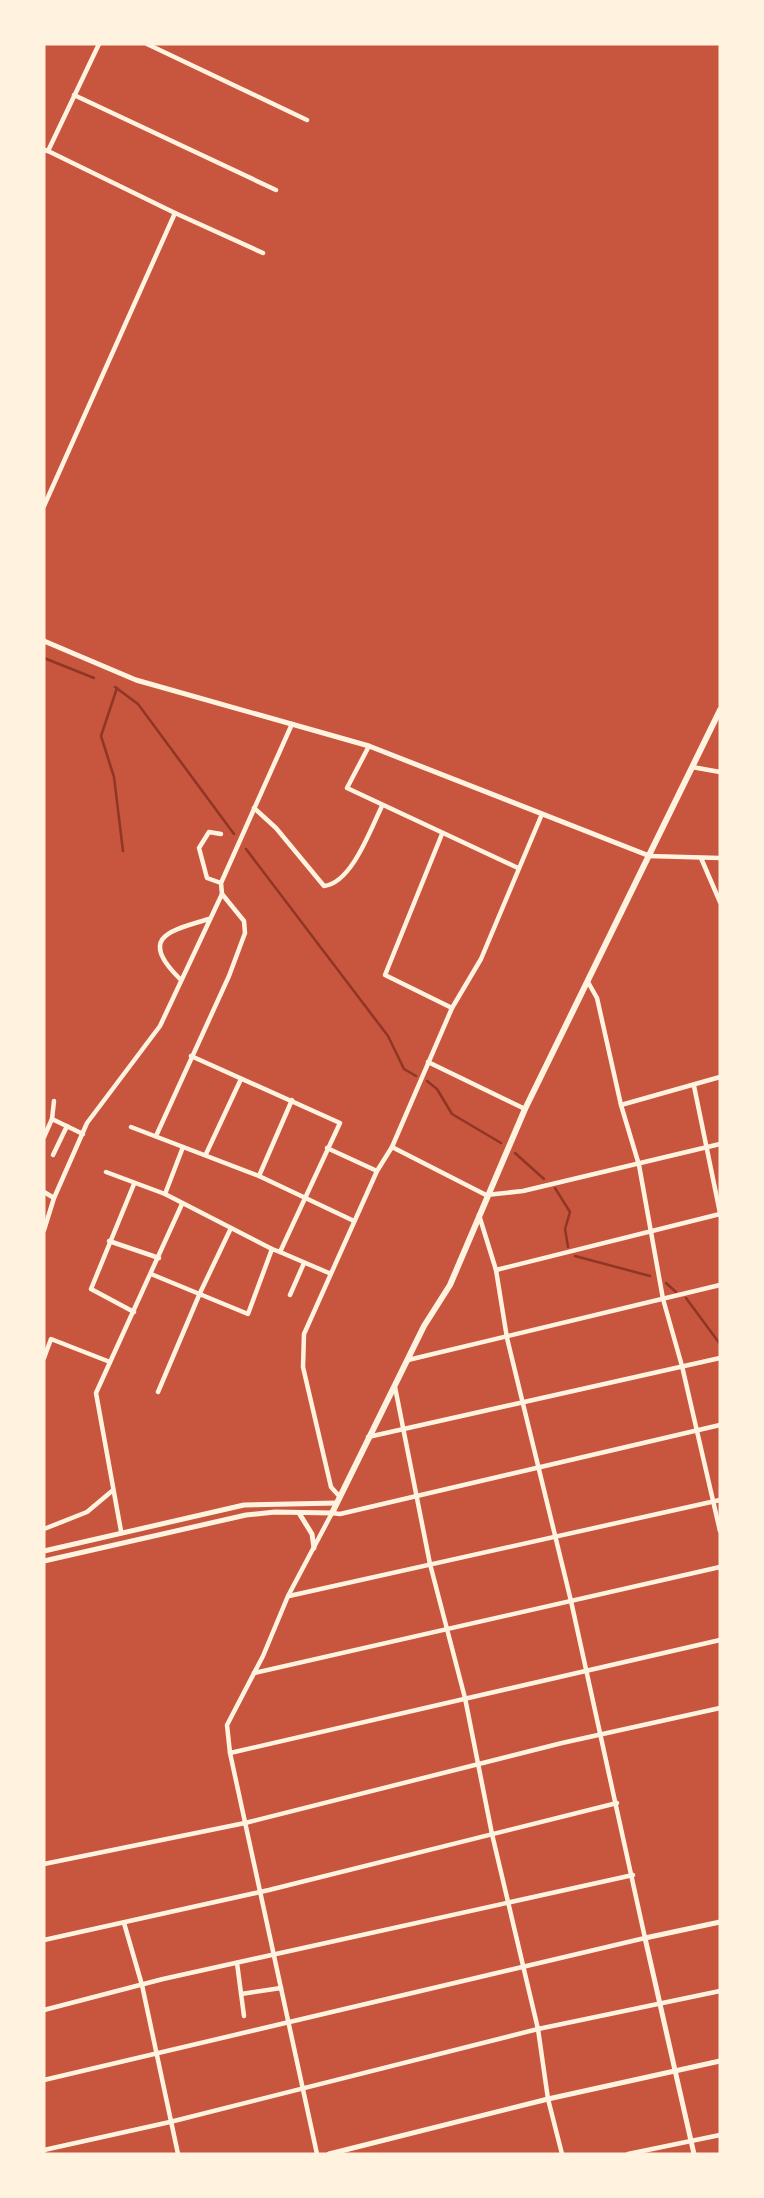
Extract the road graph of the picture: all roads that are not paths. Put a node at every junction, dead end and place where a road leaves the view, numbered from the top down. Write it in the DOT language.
graph roads {
  1 [pos="99,44"];
  2 [pos="147,44"];
  3 [pos="74,95"];
  4 [pos="307,120"];
  5 [pos="46,150"];
  6 [pos="276,190"];
  7 [pos="175,213"];
  8 [pos="263,253"];
  9 [pos="44,506"];
  10 [pos="44,641"];
  11 [pos="720,710"];
  12 [pos="717,722"];
  13 [pos="293,723"];
  14 [pos="369,746"];
  15 [pos="691,766"];
  16 [pos="720,772"];
  17 [pos="382,806"];
  18 [pos="254,808"];
  19 [pos="542,814"];
  20 [pos="221,834"];
  21 [pos="442,834"];
  22 [pos="647,855"];
  23 [pos="701,858"];
  24 [pos="720,858"];
  25 [pos="518,869"];
  26 [pos="221,883"];
  27 [pos="222,894"];
  28 [pos="720,902"];
  29 [pos="210,919"];
  30 [pos="181,980"];
  31 [pos="587,981"];
  32 [pos="452,1008"];
  33 [pos="191,1056"];
  34 [pos="428,1062"];
  35 [pos="720,1077"];
  36 [pos="241,1079"];
  37 [pos="694,1086"];
  38 [pos="292,1100"];
  39 [pos="54,1101"];
  40 [pos="621,1105"];
  41 [pos="525,1109"];
  42 [pos="52,1119"];
  43 [pos="67,1126"];
  44 [pos="131,1127"];
  45 [pos="83,1133"];
  46 [pos="156,1136"];
  47 [pos="44,1137"];
  48 [pos="720,1144"];
  49 [pos="183,1147"];
  50 [pos="392,1147"];
  51 [pos="327,1148"];
  52 [pos="706,1148"];
  53 [pos="206,1154"];
  54 [pos="53,1155"];
  55 [pos="639,1165"];
  56 [pos="377,1171"];
  57 [pos="106,1172"];
  58 [pos="260,1176"];
  59 [pos="134,1184"];
  60 [pos="44,1192"];
  61 [pos="165,1194"];
  62 [pos="486,1195"];
  63 [pos="54,1198"];
  64 [pos="306,1199"];
  65 [pos="182,1203"];
  66 [pos="478,1214"];
  67 [pos="720,1214"];
  68 [pos="354,1221"];
  69 [pos="231,1228"];
  70 [pos="44,1230"];
  71 [pos="652,1231"];
  72 [pos="109,1241"];
  73 [pos="272,1250"];
  74 [pos="280,1252"];
  75 [pos="159,1258"];
  76 [pos="304,1262"];
  77 [pos="496,1270"];
  78 [pos="329,1273"];
  79 [pos="151,1274"];
  80 [pos="720,1285"];
  81 [pos="200,1293"];
  82 [pos="290,1295"];
  83 [pos="663,1299"];
  84 [pos="134,1312"];
  85 [pos="507,1338"];
  86 [pos="44,1358"];
  87 [pos="720,1358"];
  88 [pos="408,1360"];
  89 [pos="110,1362"];
  90 [pos="682,1366"];
  91 [pos="394,1386"];
  92 [pos="158,1392"];
  93 [pos="523,1402"];
  94 [pos="720,1425"];
  95 [pos="401,1430"];
  96 [pos="698,1430"];
  97 [pos="367,1437"];
  98 [pos="538,1467"];
  99 [pos="113,1491"];
  100 [pos="415,1495"];
  101 [pos="338,1500"];
  102 [pos="717,1501"];
  103 [pos="299,1513"];
  104 [pos="332,1513"];
  105 [pos="44,1529"];
  106 [pos="121,1531"];
  107 [pos="720,1531"];
  108 [pos="553,1536"];
  109 [pos="314,1548"];
  110 [pos="44,1551"];
  111 [pos="44,1562"];
  112 [pos="430,1564"];
  113 [pos="720,1567"];
  114 [pos="288,1596"];
  115 [pos="571,1601"];
  116 [pos="446,1631"];
  117 [pos="720,1640"];
  118 [pos="587,1672"];
  119 [pos="253,1674"];
  120 [pos="465,1698"];
  121 [pos="720,1708"];
  122 [pos="600,1734"];
  123 [pos="230,1753"];
  124 [pos="478,1764"];
  125 [pos="617,1803"];
  126 [pos="245,1823"];
  127 [pos="492,1834"];
  128 [pos="44,1864"];
  129 [pos="633,1875"];
  130 [pos="261,1891"];
  131 [pos="509,1904"];
  132 [pos="720,1922"];
  133 [pos="124,1923"];
  134 [pos="645,1938"];
  135 [pos="44,1940"];
  136 [pos="275,1954"];
  137 [pos="237,1963"];
  138 [pos="523,1967"];
  139 [pos="142,1985"];
  140 [pos="281,1987"];
  141 [pos="720,1991"];
  142 [pos="240,1994"];
  143 [pos="662,2004"];
  144 [pos="44,2010"];
  145 [pos="244,2016"];
  146 [pos="287,2021"];
  147 [pos="538,2029"];
  148 [pos="155,2054"];
  149 [pos="720,2061"];
  150 [pos="675,2071"];
  151 [pos="44,2080"];
  152 [pos="302,2088"];
  153 [pos="548,2099"];
  154 [pos="170,2122"];
  155 [pos="720,2135"];
  156 [pos="691,2142"];
  157 [pos="44,2150"];
  158 [pos="178,2154"];
  159 [pos="317,2154"];
  160 [pos="329,2154"];
  161 [pos="562,2154"];
  162 [pos="628,2154"];
  163 [pos="694,2154"];
  1 -- 3 [label="street"];
  2 -- 4 [label="street"];
  3 -- 5 [label="street"];
  3 -- 6 [label="street"];
  5 -- 7 [label="street"];
  7 -- 8 [label="street"];
  7 -- 9 [label="street"];
  10 -- 13 [label="street"];
  11 -- 12 [label="main road"];
  12 -- 15 [label="main road"];
  13 -- 14 [label="street"];
  13 -- 18 [label="street"];
  14 -- 17 [label="street"];
  14 -- 19 [label="street"];
  15 -- 16 [label="street"];
  15 -- 22 [label="main road"];
  17 -- 18 [label="street"];
  17 -- 21 [label="street"];
  18 -- 26 [label="street"];
  19 -- 22 [label="street"];
  19 -- 25 [label="street"];
  20 -- 26 [label="street"];
  21 -- 25 [label="street"];
  21 -- 32 [label="street"];
  22 -- 23 [label="street"];
  22 -- 31 [label="main road"];
  23 -- 24 [label="street"];
  23 -- 28 [label="street"];
  25 -- 32 [label="street"];
  26 -- 27 [label="street"];
  27 -- 29 [label="street"];
  27 -- 33 [label="street"];
  29 -- 30 [label="street"];
  29 -- 30 [label="street"];
  30 -- 45 [label="street"];
  31 -- 40 [label="street"];
  31 -- 41 [label="main road"];
  32 -- 34 [label="street"];
  33 -- 36 [label="street"];
  33 -- 46 [label="street"];
  34 -- 41 [label="street"];
  34 -- 50 [label="street"];
  35 -- 37 [label="street"];
  36 -- 38 [label="street"];
  36 -- 53 [label="street"];
  37 -- 40 [label="street"];
  37 -- 52 [label="street"];
  38 -- 51 [label="street"];
  38 -- 58 [label="street"];
  39 -- 42 [label="street"];
  40 -- 55 [label="street"];
  41 -- 62 [label="main road"];
  42 -- 43 [label="street"];
  42 -- 47 [label="street"];
  43 -- 45 [label="street"];
  43 -- 54 [label="street"];
  44 -- 46 [label="street"];
  45 -- 63 [label="street"];
  46 -- 49 [label="street"];
  48 -- 52 [label="street"];
  49 -- 53 [label="street"];
  49 -- 61 [label="street"];
  50 -- 56 [label="street"];
  50 -- 62 [label="street"];
  51 -- 56 [label="street"];
  51 -- 64 [label="street"];
  52 -- 55 [label="street"];
  52 -- 67 [label="street"];
  53 -- 58 [label="street"];
  55 -- 62 [label="street"];
  55 -- 71 [label="street"];
  56 -- 68 [label="street"];
  57 -- 59 [label="street"];
  58 -- 64 [label="street"];
  59 -- 61 [label="street"];
  59 -- 72 [label="street"];
  60 -- 63 [label="street"];
  61 -- 65 [label="street"];
  62 -- 66 [label="main road"];
  63 -- 70 [label="street"];
  64 -- 68 [label="street"];
  64 -- 74 [label="street"];
  65 -- 69 [label="street"];
  65 -- 75 [label="street"];
  66 -- 77 [label="street"];
  66 -- 88 [label="main road"];
  67 -- 71 [label="street"];
  68 -- 78 [label="street"];
  69 -- 73 [label="street"];
  69 -- 81 [label="street"];
  71 -- 77 [label="street"];
  71 -- 83 [label="street"];
  72 -- 75 [label="street"];
  72 -- 84 [label="street"];
  73 -- 74 [label="street"];
  73 -- 81 [label="street"];
  74 -- 76 [label="street"];
  75 -- 79 [label="street"];
  76 -- 78 [label="street"];
  76 -- 82 [label="street"];
  77 -- 85 [label="street"];
  78 -- 101 [label="street"];
  79 -- 81 [label="street"];
  79 -- 84 [label="street"];
  80 -- 83 [label="street"];
  81 -- 92 [label="street"];
  83 -- 85 [label="street"];
  83 -- 90 [label="street"];
  84 -- 89 [label="street"];
  85 -- 88 [label="street"];
  85 -- 93 [label="street"];
  86 -- 89 [label="street"];
  87 -- 90 [label="street"];
  88 -- 91 [label="main road"];
  89 -- 99 [label="street"];
  90 -- 93 [label="street"];
  90 -- 96 [label="street"];
  91 -- 95 [label="street"];
  91 -- 97 [label="main road"];
  93 -- 95 [label="street"];
  93 -- 98 [label="street"];
  94 -- 96 [label="street"];
  95 -- 97 [label="street"];
  95 -- 100 [label="street"];
  96 -- 98 [label="street"];
  96 -- 102 [label="street"];
  97 -- 101 [label="main road"];
  98 -- 100 [label="street"];
  98 -- 108 [label="street"];
  99 -- 105 [label="street"];
  99 -- 106 [label="street"];
  100 -- 104 [label="street"];
  100 -- 112 [label="street"];
  101 -- 104 [label="main road"];
  101 -- 106 [label="street"];
  102 -- 107 [label="street"];
  102 -- 108 [label="street"];
  103 -- 104 [label="street"];
  103 -- 109 [label="street"];
  103 -- 111 [label="street"];
  104 -- 109 [label="street"];
  106 -- 110 [label="street"];
  108 -- 112 [label="street"];
  108 -- 115 [label="street"];
  109 -- 114 [label="street"];
  112 -- 114 [label="street"];
  112 -- 116 [label="street"];
  113 -- 115 [label="street"];
  114 -- 119 [label="street"];
  115 -- 116 [label="street"];
  115 -- 118 [label="street"];
  116 -- 119 [label="street"];
  116 -- 120 [label="street"];
  117 -- 118 [label="street"];
  118 -- 120 [label="street"];
  118 -- 122 [label="street"];
  119 -- 123 [label="street"];
  120 -- 123 [label="street"];
  120 -- 124 [label="street"];
  121 -- 122 [label="street"];
  122 -- 124 [label="street"];
  122 -- 125 [label="street"];
  123 -- 126 [label="street"];
  124 -- 126 [label="street"];
  124 -- 127 [label="street"];
  125 -- 127 [label="street"];
  125 -- 129 [label="street"];
  126 -- 128 [label="street"];
  126 -- 130 [label="street"];
  127 -- 130 [label="street"];
  127 -- 131 [label="street"];
  129 -- 131 [label="street"];
  129 -- 134 [label="street"];
  130 -- 133 [label="street"];
  130 -- 136 [label="street"];
  131 -- 136 [label="street"];
  131 -- 138 [label="street"];
  132 -- 134 [label="street"];
  133 -- 135 [label="street"];
  133 -- 139 [label="street"];
  134 -- 138 [label="street"];
  134 -- 143 [label="street"];
  136 -- 137 [label="street"];
  136 -- 140 [label="street"];
  137 -- 139 [label="street"];
  137 -- 142 [label="street"];
  138 -- 146 [label="street"];
  138 -- 147 [label="street"];
  139 -- 144 [label="street"];
  139 -- 148 [label="street"];
  140 -- 142 [label="street"];
  140 -- 146 [label="street"];
  141 -- 143 [label="street"];
  142 -- 145 [label="street"];
  143 -- 147 [label="street"];
  143 -- 150 [label="street"];
  146 -- 148 [label="street"];
  146 -- 152 [label="street"];
  147 -- 152 [label="street"];
  147 -- 153 [label="street"];
  148 -- 151 [label="street"];
  148 -- 154 [label="street"];
  149 -- 150 [label="street"];
  150 -- 153 [label="street"];
  150 -- 156 [label="street"];
  152 -- 154 [label="street"];
  152 -- 159 [label="street"];
  153 -- 160 [label="street"];
  153 -- 161 [label="street"];
  154 -- 157 [label="street"];
  154 -- 158 [label="street"];
  155 -- 156 [label="street"];
  156 -- 162 [label="street"];
  156 -- 163 [label="street"];
}
